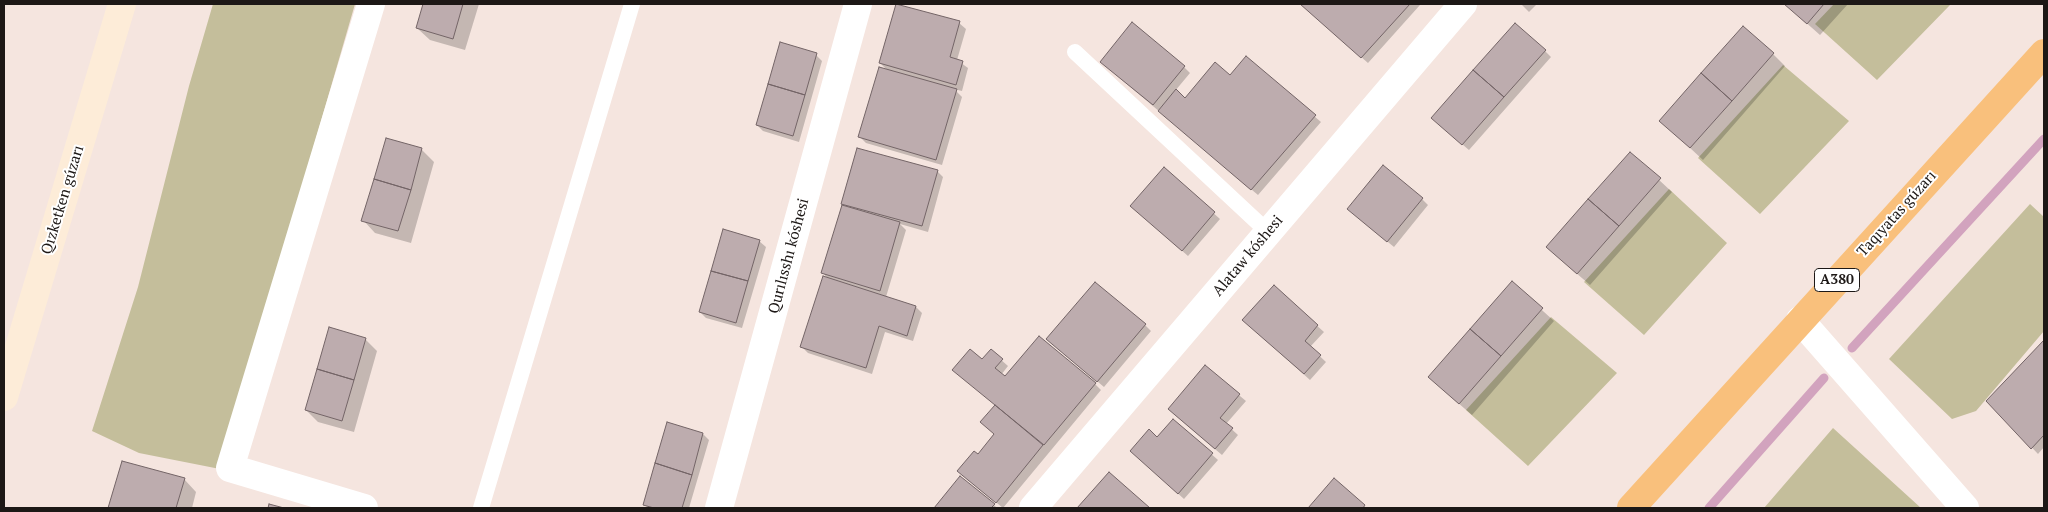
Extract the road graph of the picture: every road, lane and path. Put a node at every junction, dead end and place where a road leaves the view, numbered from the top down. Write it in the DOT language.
graph roads {
  1 [pos="122,4"];
  2 [pos="371,4"];
  3 [pos="632,4"];
  4 [pos="858,4"];
  5 [pos="1463,4"];
  6 [pos="1075,52"];
  7 [pos="2044,53"];
  8 [pos="1268,232"];
  9 [pos="1800,320"];
  10 [pos="4,397"];
  11 [pos="364,508"];
  12 [pos="481,508"];
  13 [pos="719,508"];
  14 [pos="1033,508"];
  15 [pos="1631,508"];
  16 [pos="1965,508"];
  1 -- 10 [label="street, Qızketken gúzarı"];
  2 -- 11 [label="street"];
  3 -- 12 [label="lane"];
  4 -- 13 [label="street, Qurılısshı kóshesi"];
  5 -- 8 [label="street, Alataw kóshesi"];
  6 -- 8 [label="lane"];
  7 -- 9 [label="highway, Taqıyatas gúzarı / A380"];
  8 -- 14 [label="street, Alataw kóshesi"];
  9 -- 15 [label="highway, Taqıyatas gúzarı / A380"];
  9 -- 16 [label="street"];
}
